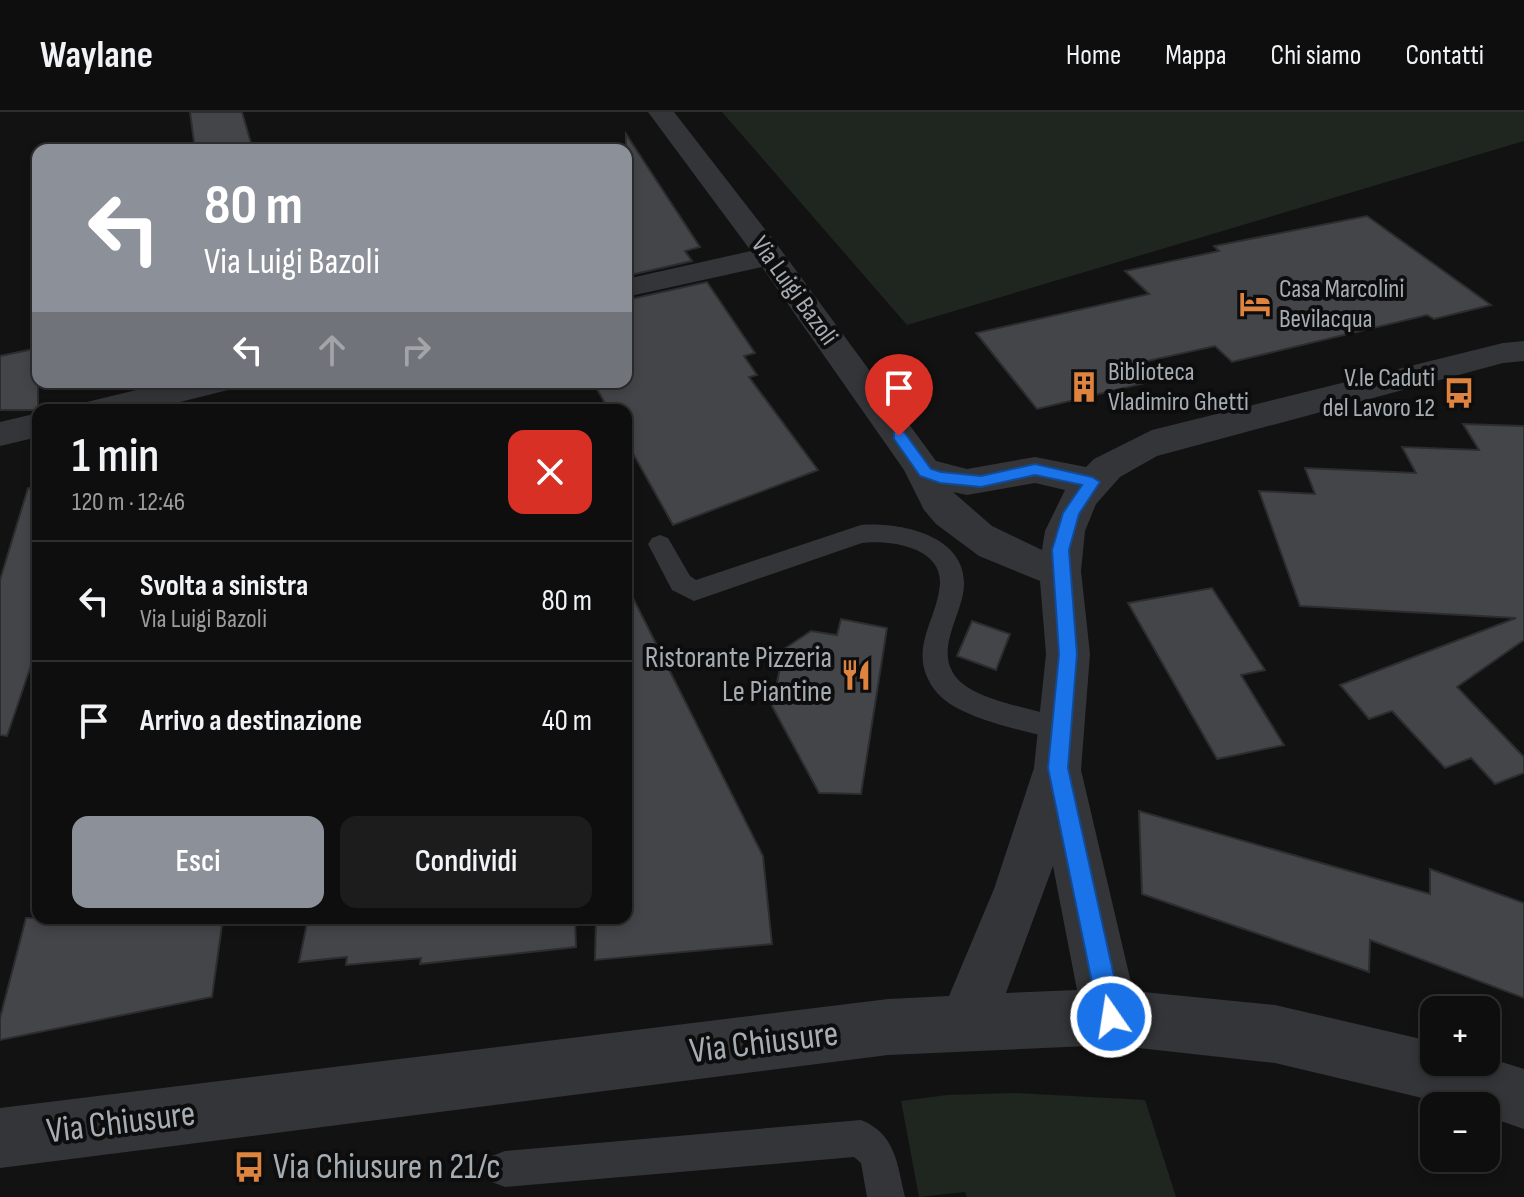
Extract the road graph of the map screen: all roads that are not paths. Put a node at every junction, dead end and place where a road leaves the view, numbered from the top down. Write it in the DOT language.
graph roads {
  1 [pos="661,112"];
  2 [pos="770,256"];
  3 [pos="632,287"];
  4 [pos="1524,351"];
  5 [pos="191,388"];
  6 [pos="125,404"];
  7 [pos="32,426"];
  8 [pos="0,434"];
  9 [pos="925,472"];
  10 [pos="1092,482"];
  11 [pos="950,539"];
  12 [pos="660,544"];
  13 [pos="1060,571"];
  14 [pos="1060,748"];
  15 [pos="1111,1017"];
  16 [pos="967,1021"];
  17 [pos="1524,1099"];
  18 [pos="0,1138"];
  19 [pos="505,1169"];
  20 [pos="886,1197"];
  1 -- 2 [label="street, Via Luigi Bazoli"];
  2 -- 3 [label="street"];
  2 -- 9 [label="street, Via Luigi Bazoli"];
  4 -- 10 [label="street"];
  5 -- 6 [label="street"];
  7 -- 8 [label="street"];
  9 -- 10 [label="street"];
  9 -- 11 [label="street, Via Luigi Bazoli"];
  10 -- 13 [label="street"];
  11 -- 12 [label="lane"];
  11 -- 13 [label="street, Via Luigi Bazoli"];
  11 -- 14 [label="lane"];
  13 -- 14 [label="street"];
  14 -- 15 [label="street"];
  14 -- 16 [label="street"];
  15 -- 16 [label="street, Via Chiusure"];
  15 -- 17 [label="street, Via Chiusure"];
  16 -- 18 [label="street, Via Chiusure"];
  19 -- 20 [label="lane"];
}
